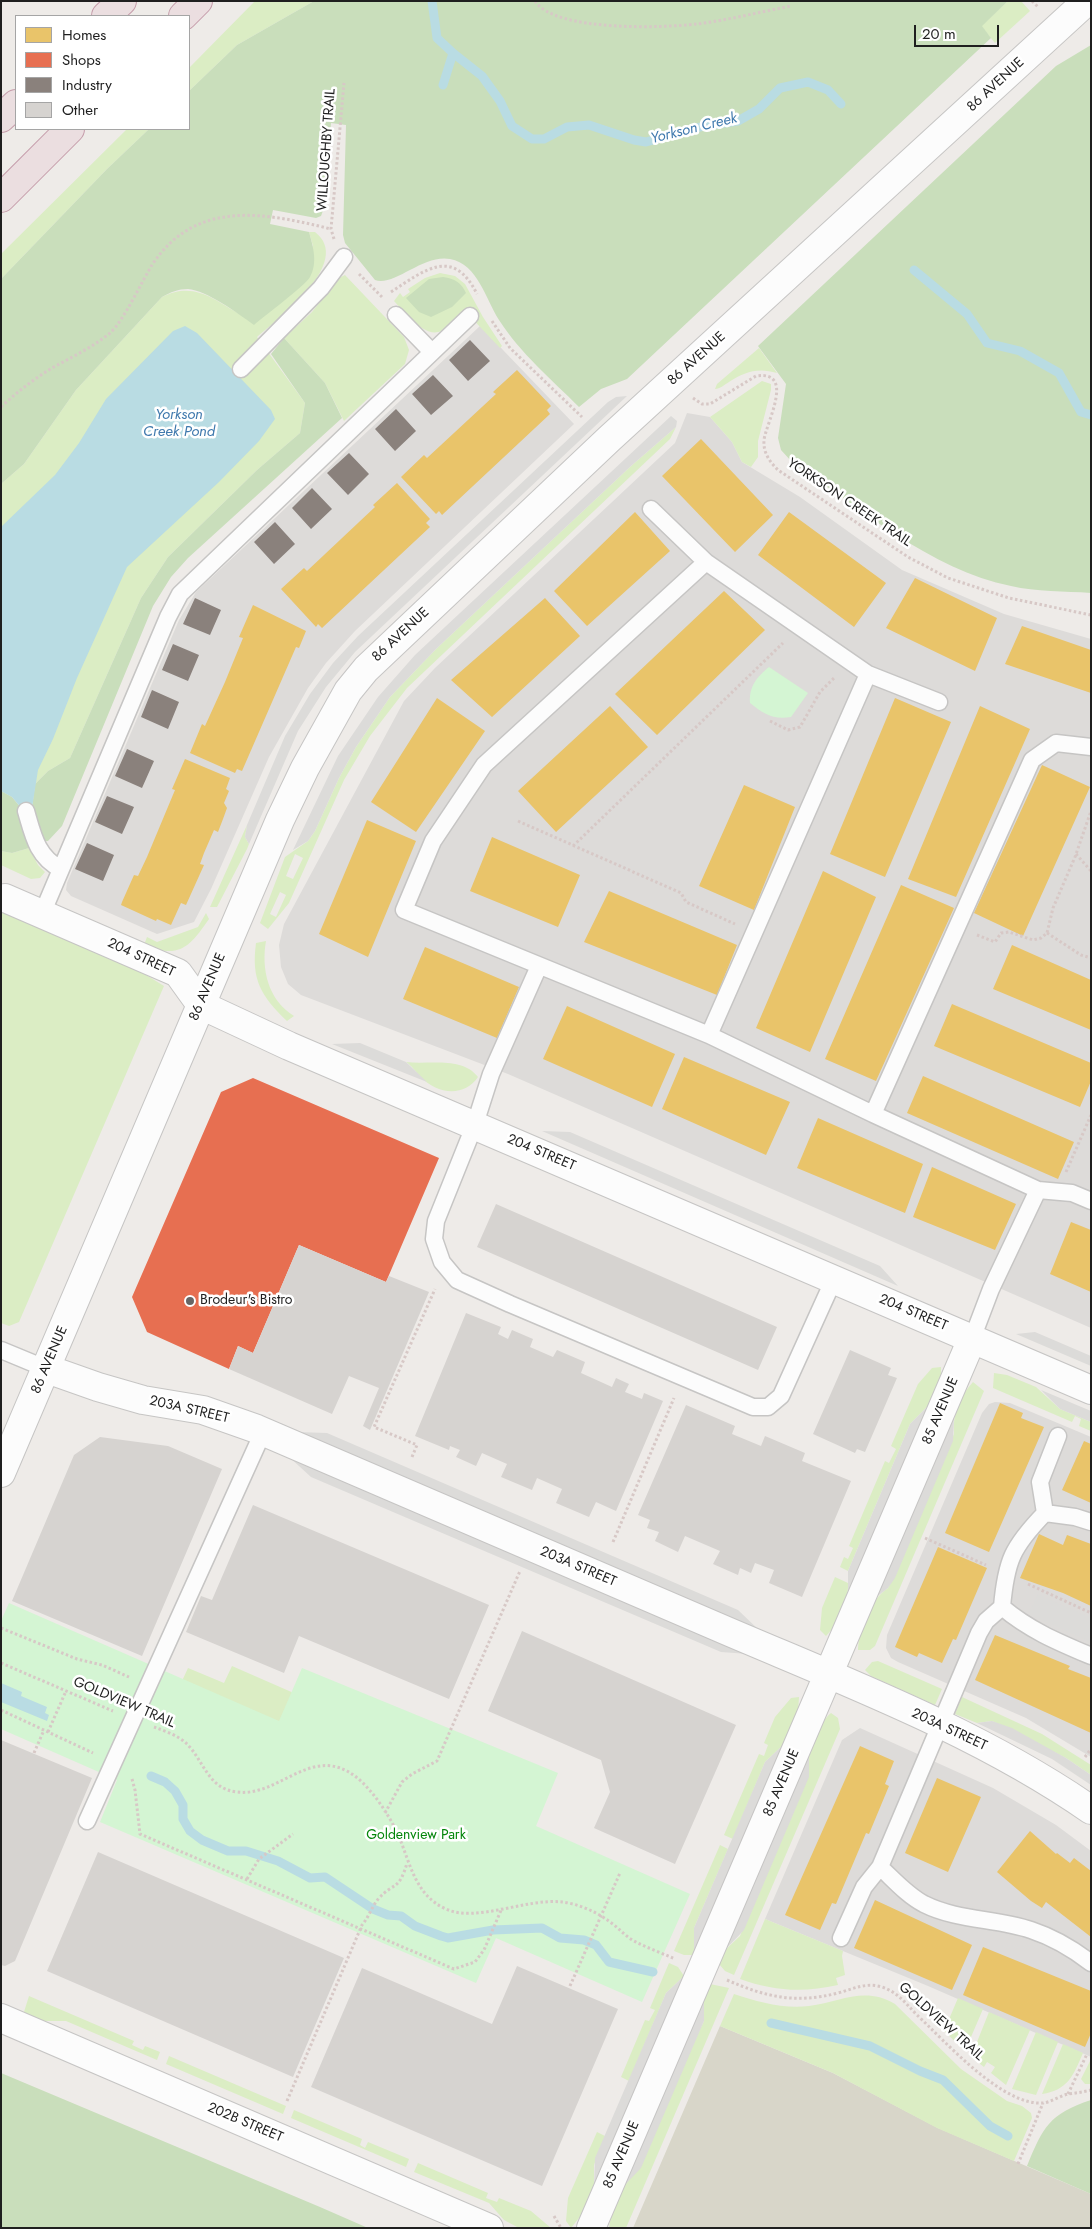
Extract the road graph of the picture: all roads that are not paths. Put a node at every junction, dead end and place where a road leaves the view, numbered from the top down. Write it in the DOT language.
graph roads {
  1 [pos="122,1"];
  2 [pos="198,1"];
  3 [pos="1087,1"];
  4 [pos="107,15"];
  5 [pos="184,15"];
  6 [pos="15,105"];
  7 [pos="1,118"];
  8 [pos="69,130"];
  9 [pos="1,198"];
  10 [pos="344,257"];
  11 [pos="396,315"];
  12 [pos="470,316"];
  13 [pos="432,352"];
  14 [pos="241,369"];
  15 [pos="651,509"];
  16 [pos="706,562"];
  17 [pos="868,674"];
  18 [pos="939,702"];
  19 [pos="1091,747"];
  20 [pos="26,811"];
  21 [pos="61,869"];
  22 [pos="5,898"];
  23 [pos="42,914"];
  24 [pos="539,966"];
  25 [pos="201,1005"];
  26 [pos="709,1035"];
  27 [pos="873,1114"];
  28 [pos="475,1124"];
  29 [pos="1038,1190"];
  30 [pos="1091,1201"];
  31 [pos="834,1279"];
  32 [pos="972,1339"];
  33 [pos="1,1350"];
  34 [pos="47,1369"];
  35 [pos="1091,1390"];
  36 [pos="263,1432"];
  37 [pos="1058,1436"];
  38 [pos="1,1473"];
  39 [pos="1045,1513"];
  40 [pos="1091,1522"];
  41 [pos="1002,1607"];
  42 [pos="1091,1656"];
  43 [pos="828,1675"];
  44 [pos="939,1725"];
  45 [pos="1091,1810"];
  46 [pos="88,1820"];
  47 [pos="880,1867"];
  48 [pos="841,1938"];
  49 [pos="1091,1963"];
  50 [pos="1,2018"];
  51 [pos="489,2228"];
  52 [pos="591,2228"];
  1 -- 4 [label="highway"];
  2 -- 5 [label="highway"];
  3 -- 25 [label="street, 86 AVENUE"];
  6 -- 7 [label="highway"];
  8 -- 9 [label="highway"];
  10 -- 14 [label="lane"];
  11 -- 13 [label="lane"];
  12 -- 13 [label="lane"];
  13 -- 21 [label="lane"];
  15 -- 16 [label="lane"];
  16 -- 17 [label="lane"];
  16 -- 24 [label="lane"];
  17 -- 18 [label="lane"];
  17 -- 26 [label="lane"];
  19 -- 27 [label="lane"];
  20 -- 21 [label="lane"];
  21 -- 23 [label="lane"];
  22 -- 23 [label="street, 204 STREET"];
  23 -- 25 [label="street, 204 STREET"];
  24 -- 26 [label="lane"];
  24 -- 28 [label="lane"];
  25 -- 28 [label="street, 204 STREET"];
  25 -- 34 [label="street, 86 AVENUE"];
  26 -- 27 [label="lane"];
  27 -- 29 [label="lane"];
  28 -- 31 [label="street, 204 STREET"];
  28 -- 31 [label="lane"];
  29 -- 30 [label="lane"];
  29 -- 32 [label="lane"];
  31 -- 32 [label="street, 204 STREET"];
  32 -- 35 [label="street, 204 STREET"];
  32 -- 43 [label="street, 85 AVENUE"];
  33 -- 34 [label="lane"];
  34 -- 36 [label="street, 203A STREET"];
  34 -- 38 [label="street, 86 AVENUE"];
  36 -- 43 [label="street, 203A STREET"];
  36 -- 46 [label="lane"];
  37 -- 39 [label="lane"];
  39 -- 40 [label="lane"];
  39 -- 41 [label="lane"];
  41 -- 42 [label="lane"];
  41 -- 44 [label="lane"];
  43 -- 44 [label="street, 203A STREET"];
  43 -- 52 [label="street, 85 AVENUE"];
  44 -- 45 [label="street, 203A STREET"];
  44 -- 47 [label="lane"];
  47 -- 48 [label="lane"];
  47 -- 49 [label="lane"];
  50 -- 51 [label="street, 202B STREET"];
}
